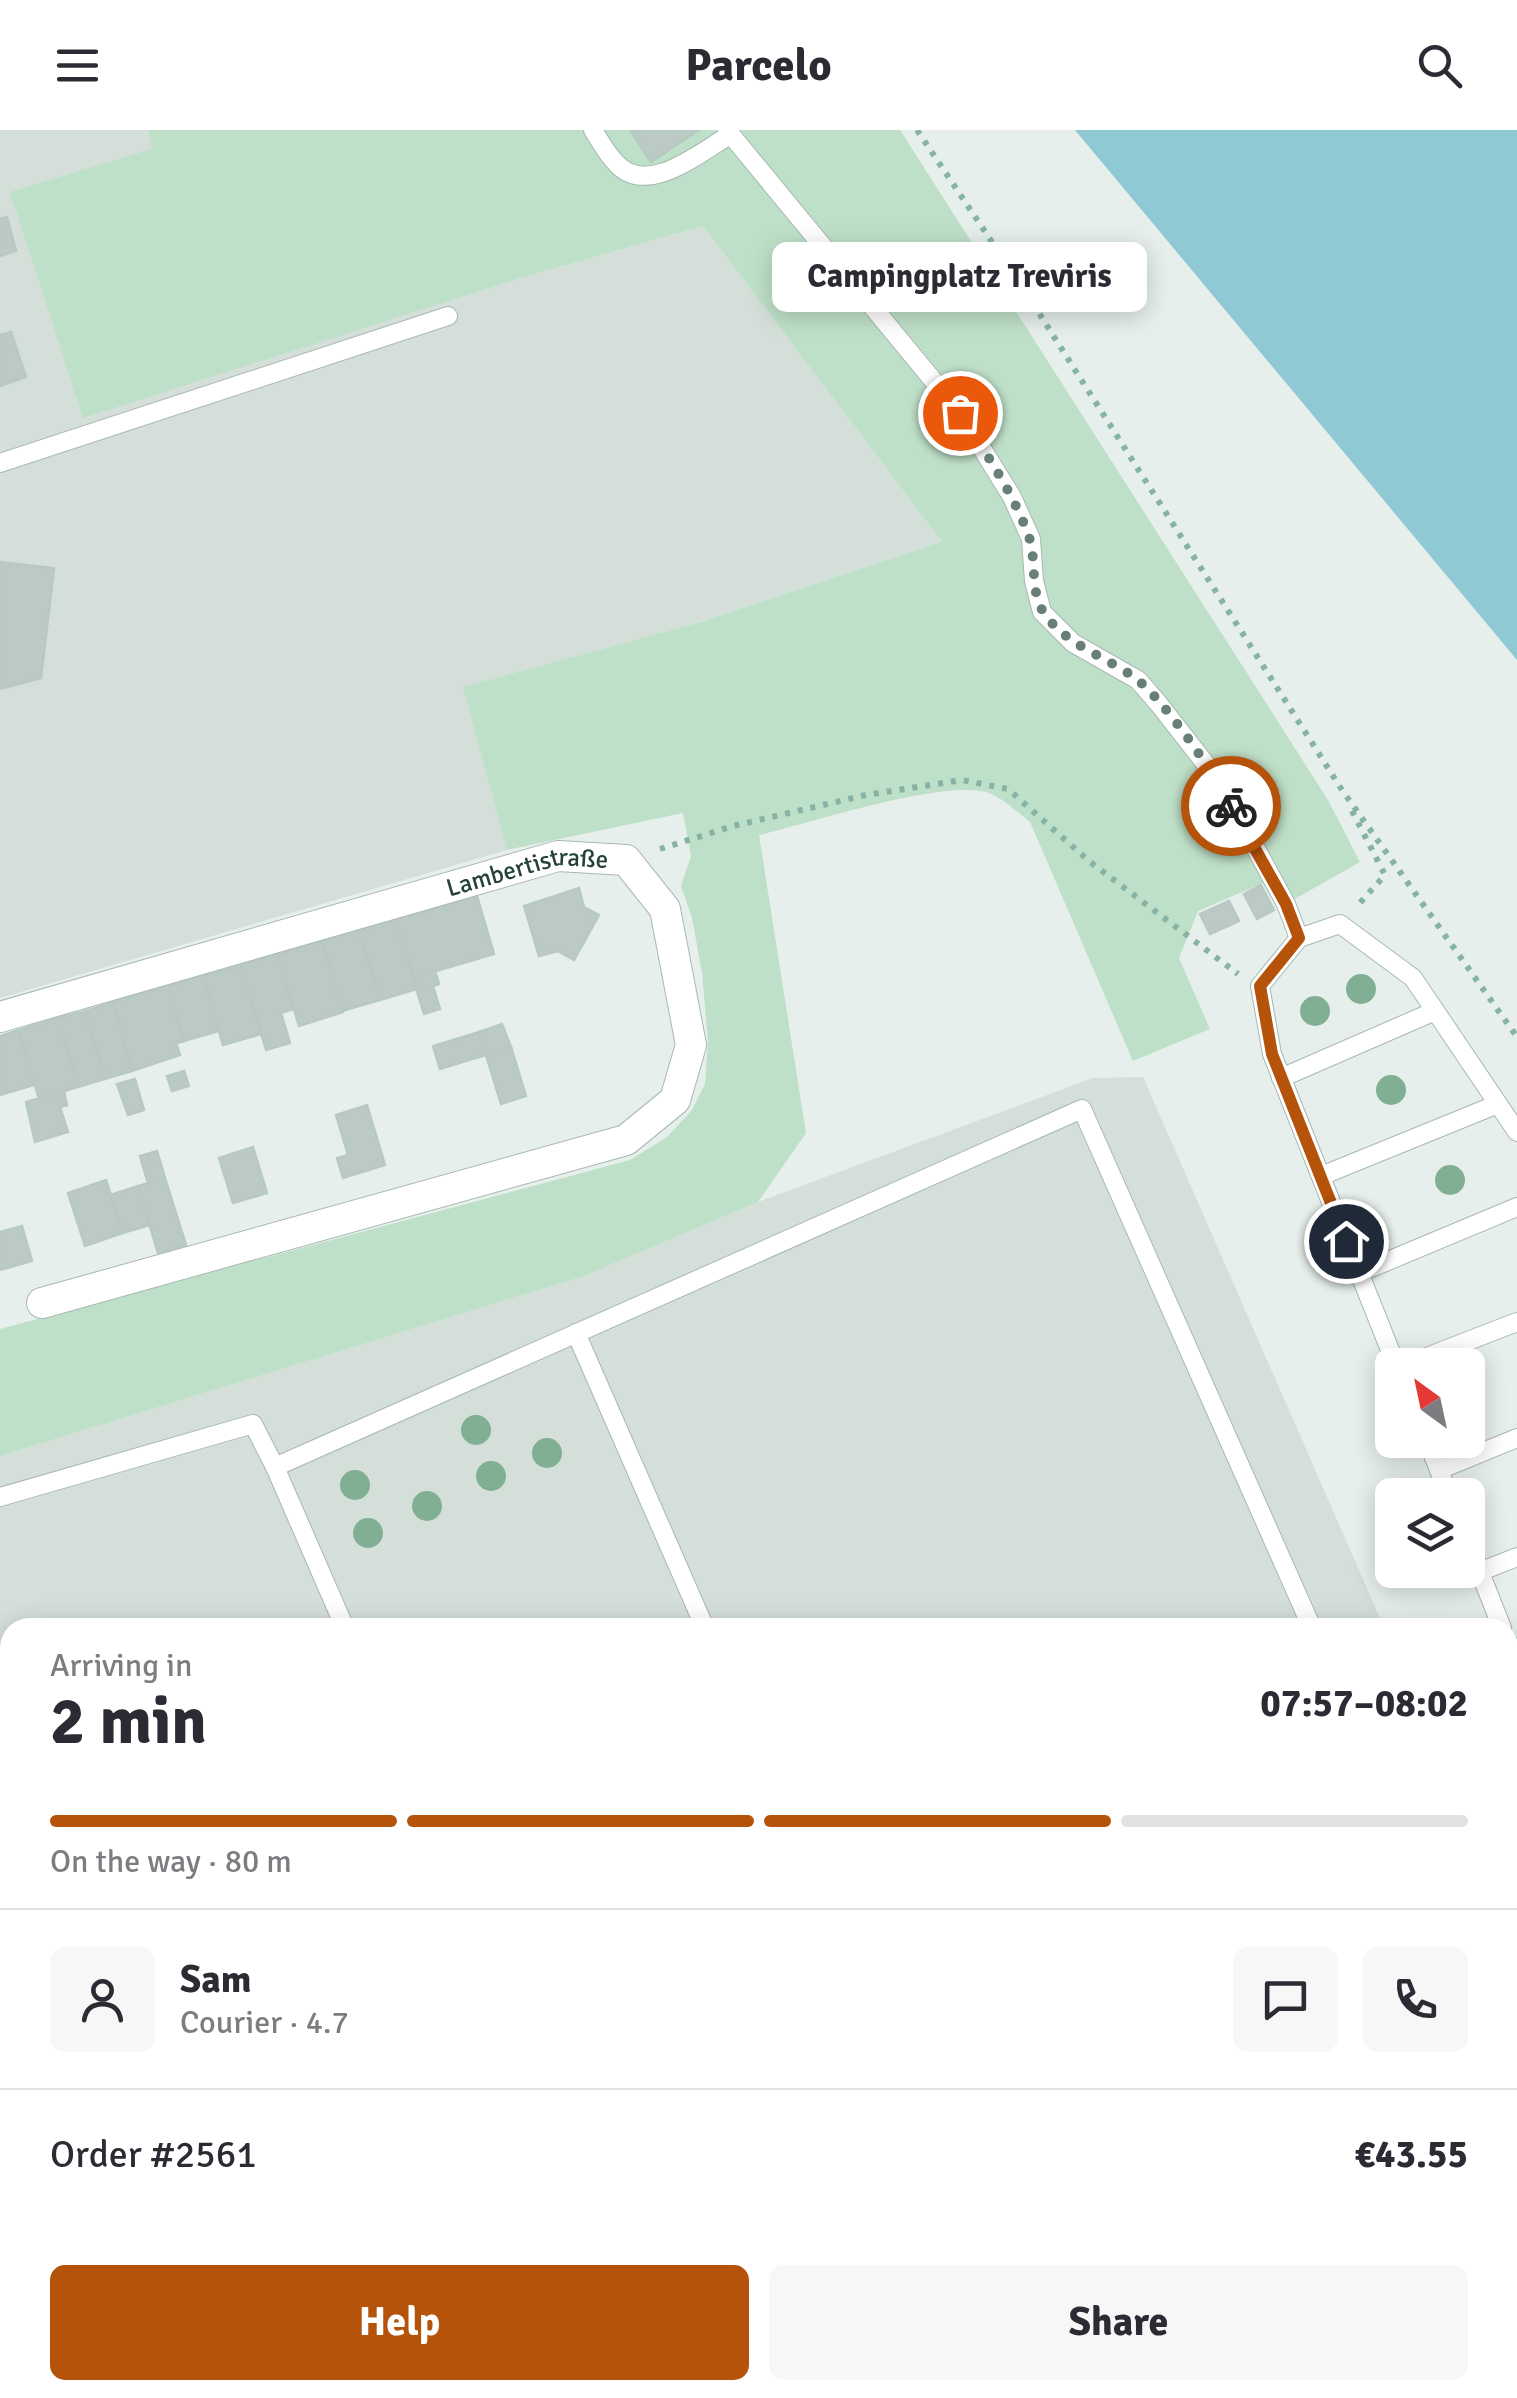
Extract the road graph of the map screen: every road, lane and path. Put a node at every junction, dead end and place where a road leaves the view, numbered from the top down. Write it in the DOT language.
graph roads {
  1 [pos="593,130"];
  2 [pos="917,130"];
  3 [pos="729,133"];
  4 [pos="448,316"];
  5 [pos="0,464"];
  6 [pos="1342,790"];
  7 [pos="626,860"];
  8 [pos="1340,924"];
  9 [pos="1299,938"];
  10 [pos="1260,986"];
  11 [pos="1436,1011"];
  12 [pos="0,1017"];
  13 [pos="1517,1037"];
  14 [pos="1281,1078"];
  15 [pos="1498,1104"];
  16 [pos="1517,1132"];
  17 [pos="1321,1176"];
  18 [pos="1517,1207"];
  19 [pos="1360,1273"];
  20 [pos="42,1303"];
  21 [pos="1517,1322"];
  22 [pos="576,1333"];
  23 [pos="1389,1348"];
  24 [pos="1450,1348"];
  25 [pos="1517,1438"];
  26 [pos="1434,1458"];
  27 [pos="276,1468"];
  28 [pos="1439,1470"];
  29 [pos="1442,1478"];
  30 [pos="0,1497"];
  31 [pos="1517,1557"];
  32 [pos="1485,1570"];
  33 [pos="1485,1585"];
  34 [pos="341,1618"];
  35 [pos="701,1618"];
  36 [pos="1308,1618"];
  37 [pos="1498,1618"];
  1 -- 3 [label="lane"];
  2 -- 6 [label="path"];
  3 -- 9 [label="lane"];
  4 -- 5 [label="lane"];
  6 -- 8 [label="path"];
  6 -- 13 [label="path"];
  7 -- 10 [label="path"];
  7 -- 12 [label="street, Lambertistraße"];
  7 -- 20 [label="street, Lambertistraße"];
  8 -- 9 [label="lane"];
  8 -- 11 [label="lane"];
  9 -- 10 [label="lane"];
  10 -- 14 [label="lane"];
  11 -- 14 [label="lane"];
  11 -- 15 [label="lane"];
  14 -- 17 [label="lane"];
  15 -- 16 [label="lane"];
  15 -- 17 [label="lane"];
  17 -- 19 [label="lane"];
  18 -- 19 [label="lane"];
  19 -- 23 [label="lane"];
  21 -- 24 [label="lane"];
  22 -- 27 [label="lane"];
  22 -- 35 [label="lane"];
  22 -- 36 [label="lane"];
  25 -- 28 [label="lane"];
  26 -- 28 [label="lane"];
  27 -- 30 [label="lane"];
  27 -- 34 [label="lane"];
  28 -- 29 [label="lane"];
  31 -- 32 [label="lane"];
  33 -- 37 [label="lane"];
}
